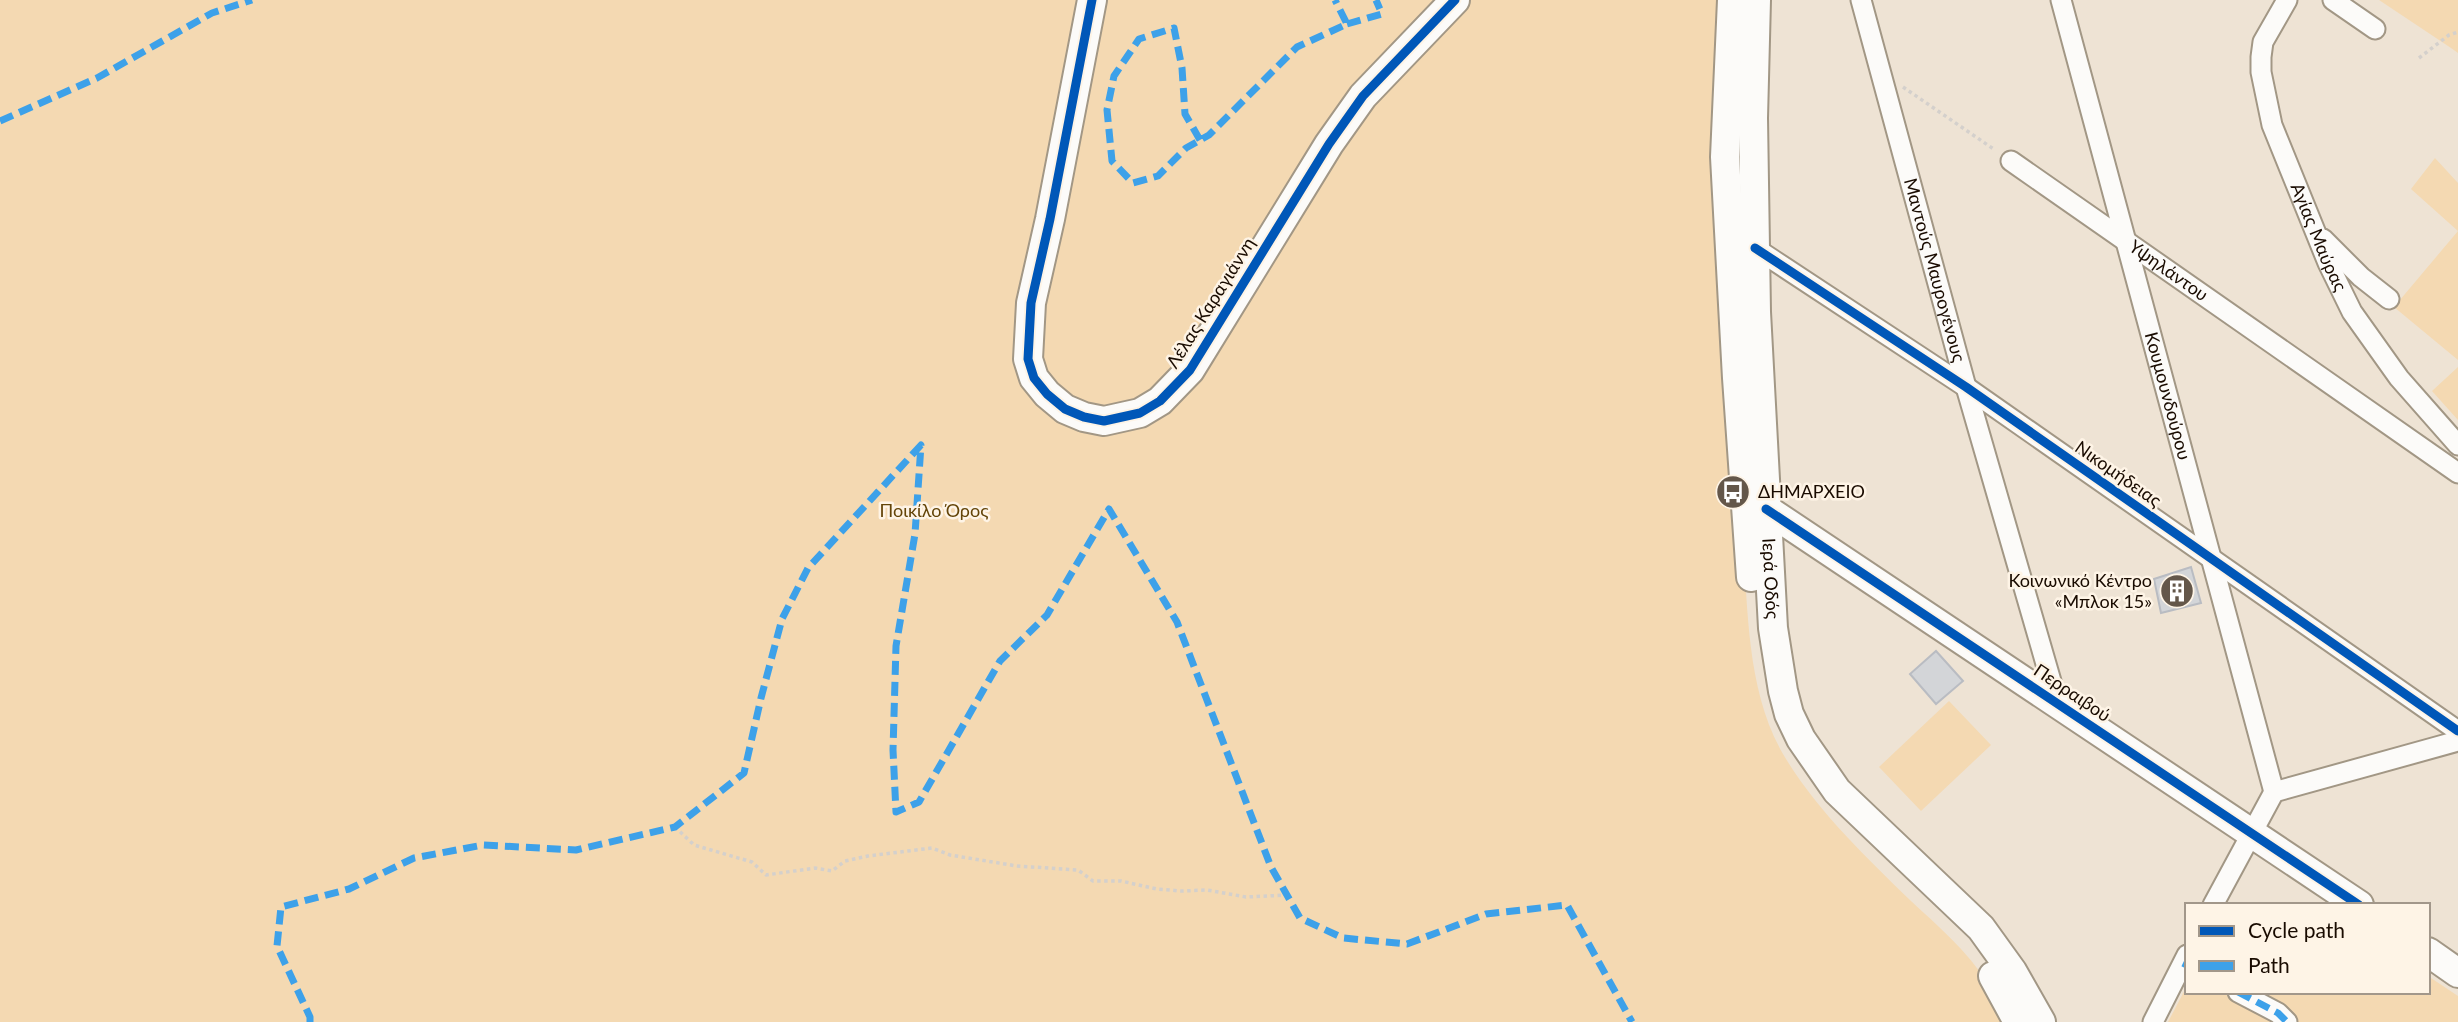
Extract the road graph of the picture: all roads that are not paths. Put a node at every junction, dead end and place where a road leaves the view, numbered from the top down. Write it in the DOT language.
graph roads {
  1 [pos="1092,0"];
  2 [pos="1455,0"];
  3 [pos="1732,0"];
  4 [pos="1756,0"];
  5 [pos="1861,0"];
  6 [pos="2061,0"];
  7 [pos="2287,0"];
  8 [pos="2333,0"];
  9 [pos="2375,29"];
  10 [pos="2011,161"];
  11 [pos="2315,231"];
  12 [pos="2127,242"];
  13 [pos="1755,248"];
  14 [pos="2389,299"];
  15 [pos="1966,387"];
  16 [pos="2458,445"];
  17 [pos="2458,473"];
  18 [pos="1766,509"];
  19 [pos="2211,558"];
  20 [pos="2057,702"];
  21 [pos="2458,731"];
  22 [pos="2458,741"];
  23 [pos="2274,792"];
  24 [pos="2251,831"];
  25 [pos="2214,903"];
  26 [pos="2356,903"];
  27 [pos="2430,953"];
  28 [pos="2185,963"];
  29 [pos="2458,972"];
  30 [pos="2242,994"];
  31 [pos="2018,1022"];
  32 [pos="2041,1022"];
  33 [pos="2153,1022"];
  34 [pos="2287,1022"];
  1 -- 2 [label="main road, Λέλας Καραγιάννη"];
  3 -- 31 [label="main road, Ιερά Οδός"];
  4 -- 13 [label="main road, Ιερά Οδός"];
  5 -- 15 [label="street, Μαντούς Μαυρογένους"];
  6 -- 12 [label="street, Κουμουνδούρου"];
  7 -- 11 [label="street, Αγίας Μαύρας"];
  8 -- 9 [label="street"];
  10 -- 12 [label="street, Υψηλάντου"];
  11 -- 14 [label="street"];
  11 -- 16 [label="street, Αγίας Μαύρας"];
  12 -- 17 [label="street, Υψηλάντου"];
  12 -- 19 [label="street, Κουμουνδούρου"];
  13 -- 15 [label="street, Νικομήδειας"];
  13 -- 18 [label="main road, Ιερά Οδός"];
  15 -- 19 [label="street, Νικομήδειας"];
  15 -- 20 [label="street, Μαντούς Μαυρογένους"];
  18 -- 20 [label="main road, Περραιβού"];
  18 -- 32 [label="main road, Ιερά Οδός"];
  19 -- 21 [label="street, Νικομήδειας"];
  19 -- 23 [label="street, Κουμουνδούρου"];
  20 -- 24 [label="main road, Περραιβού"];
  22 -- 23 [label="street"];
  23 -- 24 [label="street"];
  24 -- 25 [label="street"];
  24 -- 26 [label="main road, Περραιβού"];
  27 -- 29 [label="main road"];
  28 -- 33 [label="street"];
  30 -- 34 [label="street"];
}
